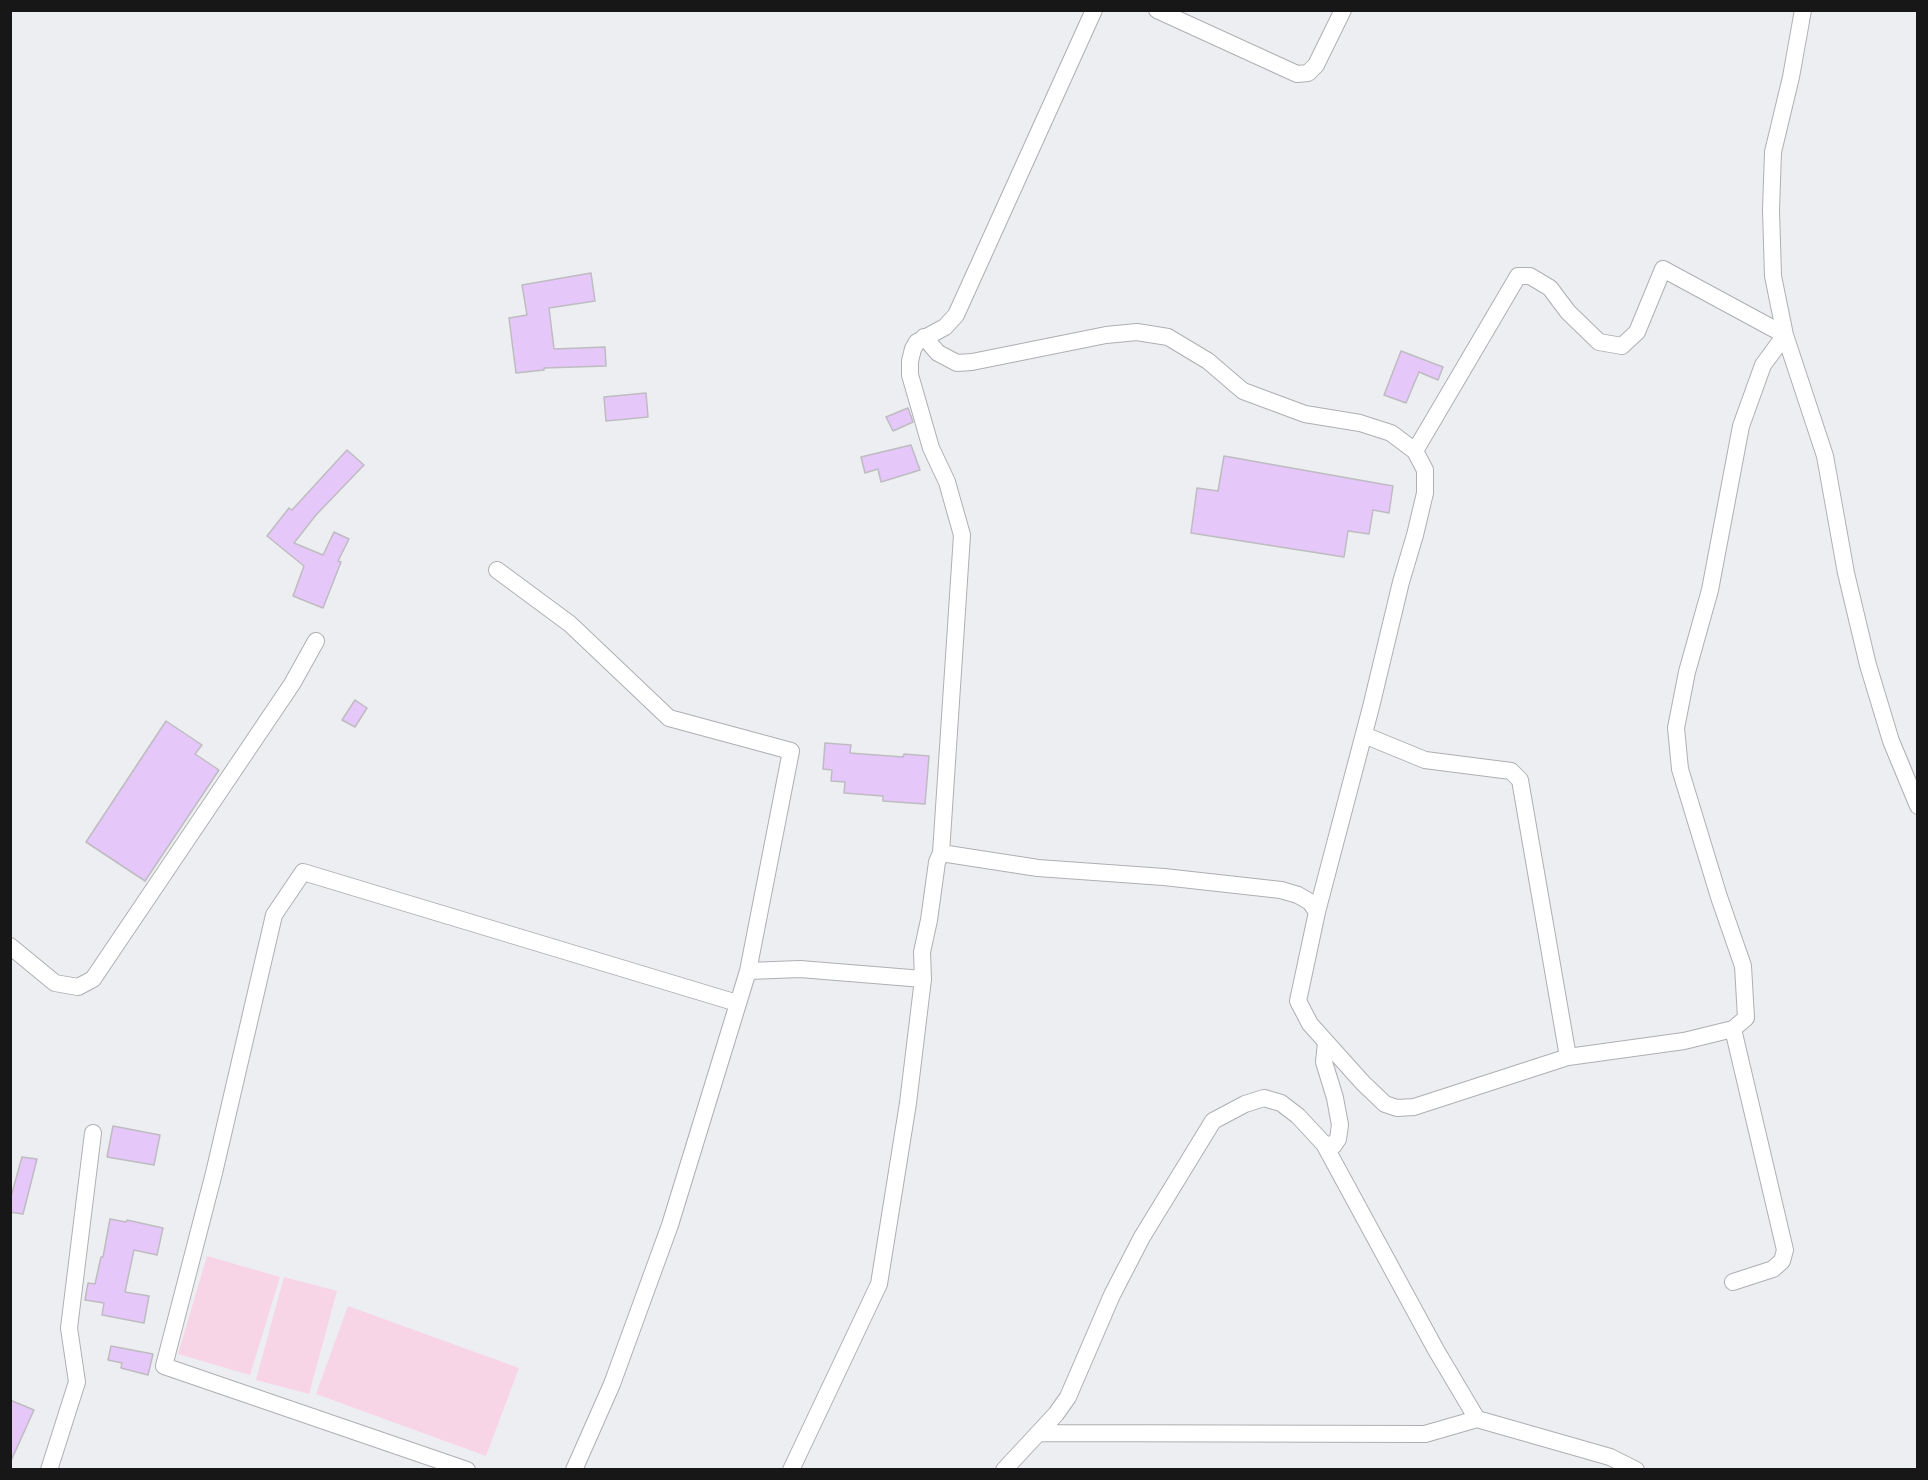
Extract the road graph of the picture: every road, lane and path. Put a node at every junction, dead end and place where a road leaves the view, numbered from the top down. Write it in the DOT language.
graph roads {
  1 [pos="1094,10"];
  2 [pos="1157,10"];
  3 [pos="1343,10"];
  4 [pos="1803,10"];
  5 [pos="1785,335"];
  6 [pos="924,338"];
  7 [pos="1415,451"];
  8 [pos="497,570"];
  9 [pos="316,641"];
  10 [pos="1364,735"];
  11 [pos="1917,806"];
  12 [pos="941,853"];
  13 [pos="1317,912"];
  14 [pos="10,946"];
  15 [pos="748,970"];
  16 [pos="923,979"];
  17 [pos="737,1003"];
  18 [pos="1733,1029"];
  19 [pos="1326,1042"];
  20 [pos="1568,1057"];
  21 [pos="93,1133"];
  22 [pos="1324,1144"];
  23 [pos="1733,1282"];
  24 [pos="1477,1419"];
  25 [pos="1039,1433"];
  26 [pos="49,1470"];
  27 [pos="467,1470"];
  28 [pos="574,1470"];
  29 [pos="790,1470"];
  30 [pos="1004,1470"];
  31 [pos="1635,1470"];
  1 -- 6 [label="street"];
  2 -- 3 [label="street"];
  4 -- 5 [label="street"];
  5 -- 7 [label="street"];
  5 -- 11 [label="street"];
  5 -- 18 [label="street"];
  6 -- 7 [label="street"];
  6 -- 12 [label="street"];
  7 -- 10 [label="street"];
  8 -- 15 [label="street"];
  9 -- 14 [label="street"];
  10 -- 13 [label="street"];
  10 -- 20 [label="street"];
  12 -- 13 [label="street"];
  12 -- 16 [label="street"];
  13 -- 19 [label="street"];
  15 -- 16 [label="street"];
  15 -- 17 [label="street"];
  16 -- 29 [label="street"];
  17 -- 27 [label="street"];
  17 -- 28 [label="street"];
  18 -- 20 [label="street"];
  18 -- 23 [label="street"];
  19 -- 20 [label="street"];
  19 -- 22 [label="street"];
  21 -- 26 [label="street"];
  22 -- 24 [label="street"];
  22 -- 25 [label="street"];
  24 -- 25 [label="street"];
  24 -- 31 [label="street"];
  25 -- 30 [label="street"];
}
